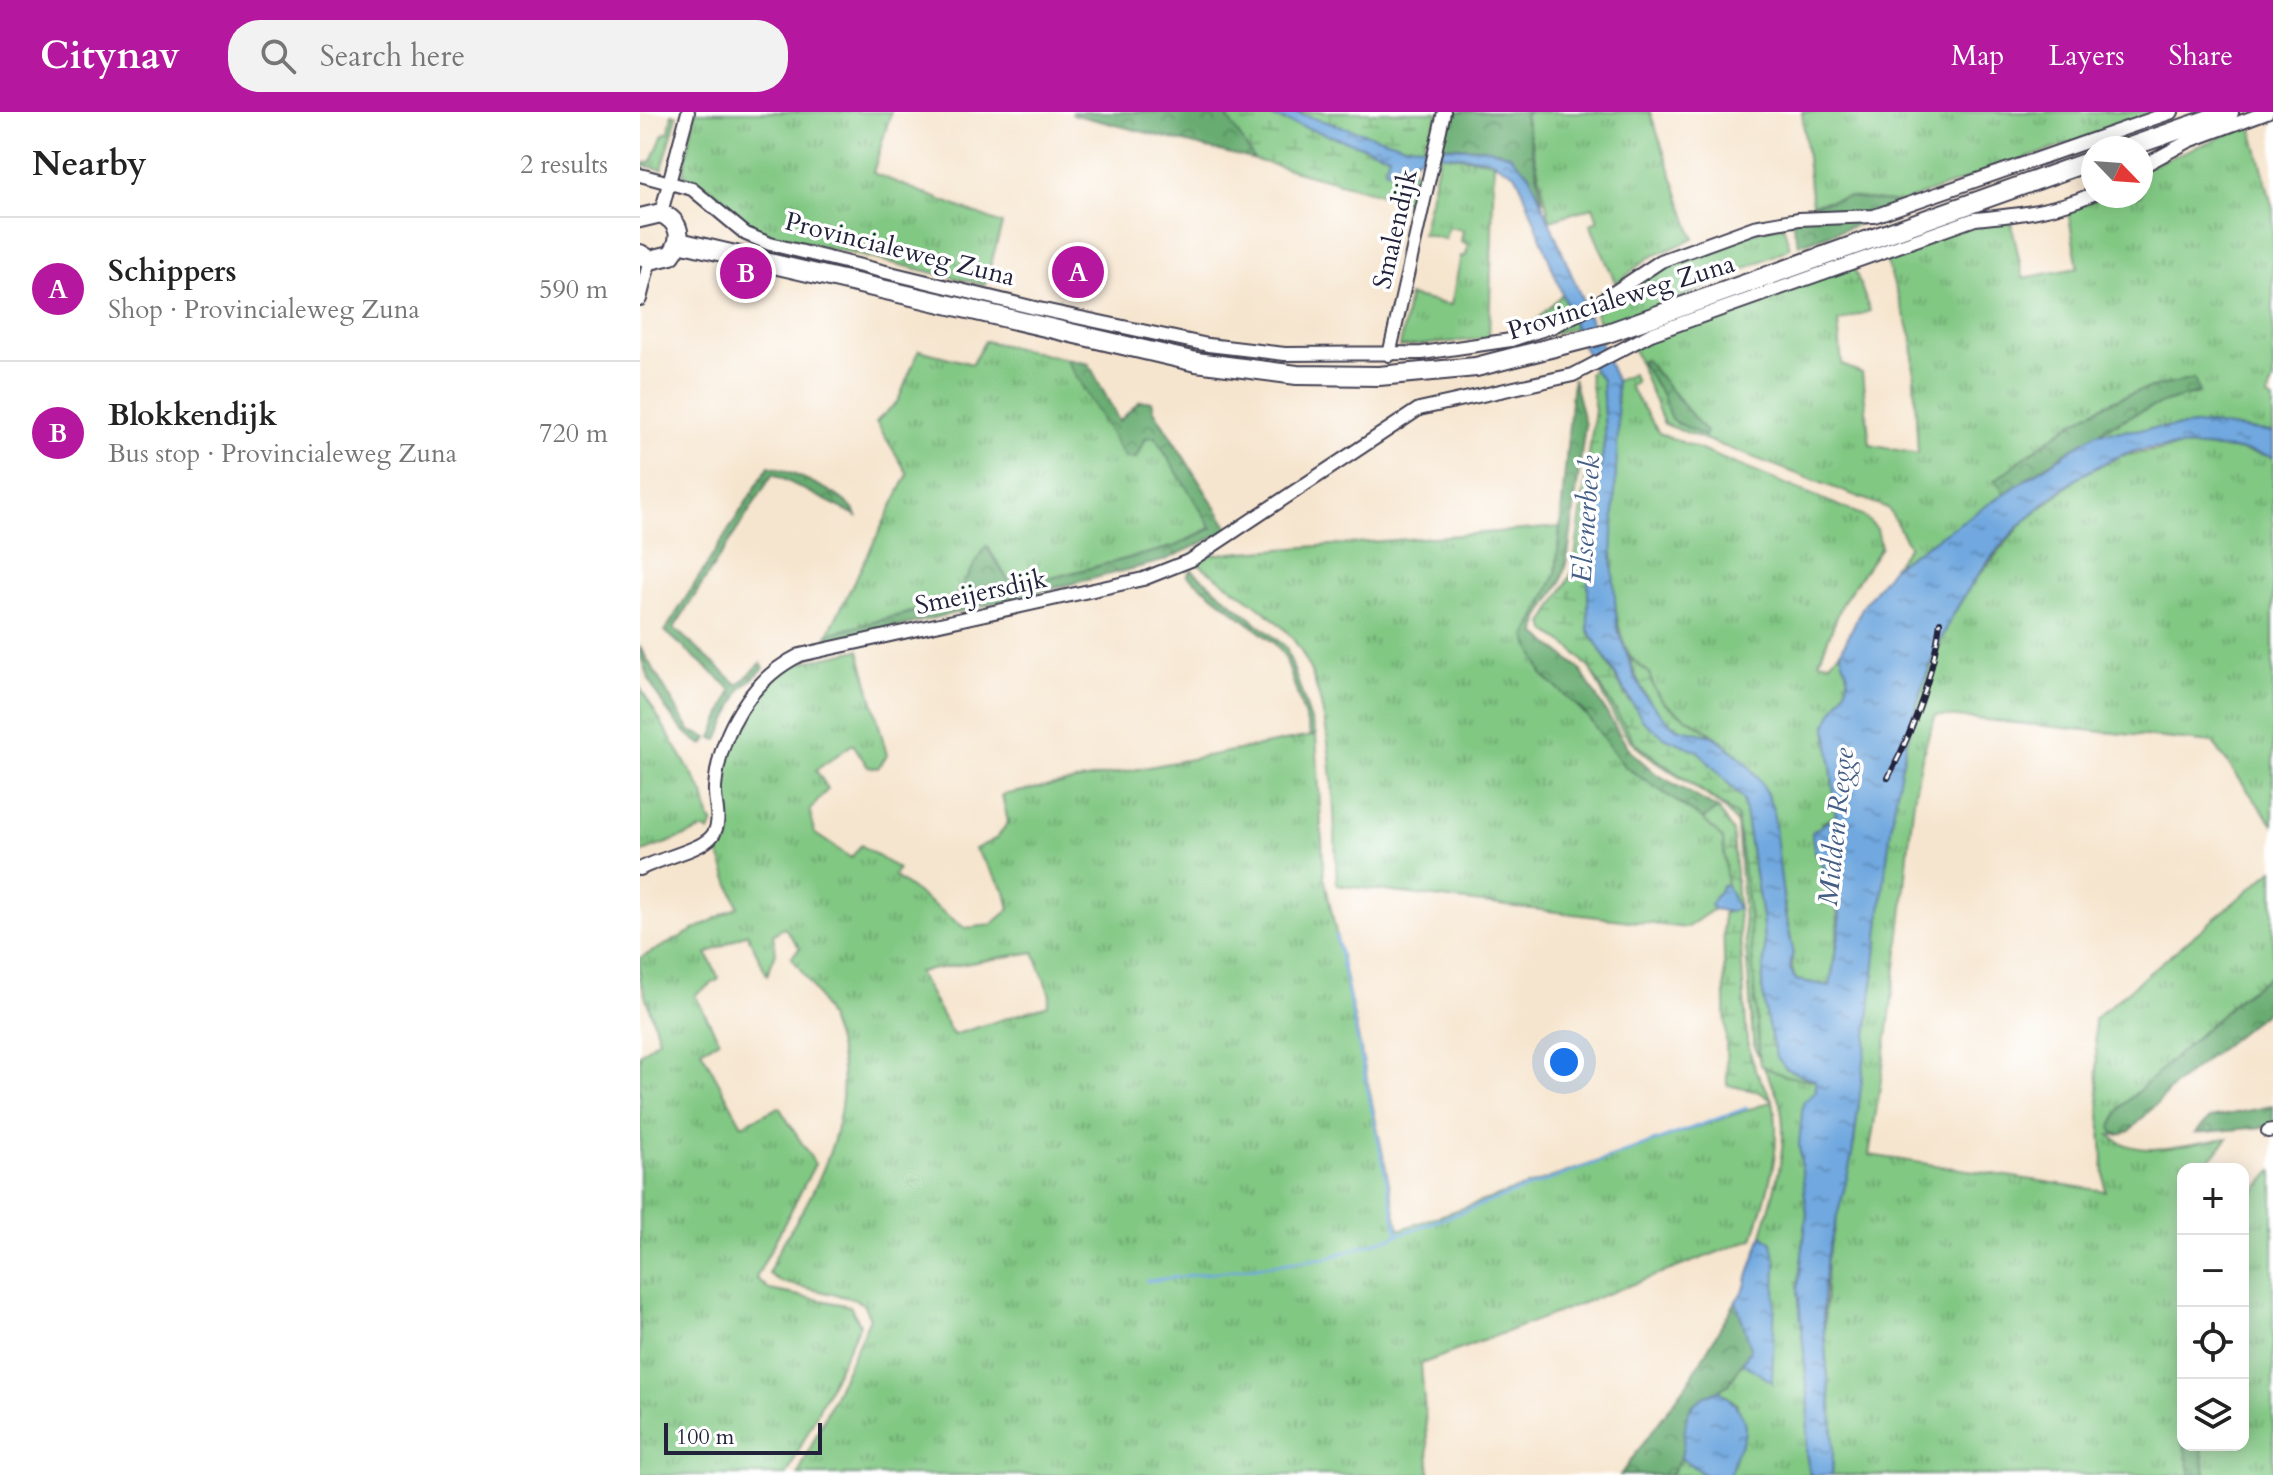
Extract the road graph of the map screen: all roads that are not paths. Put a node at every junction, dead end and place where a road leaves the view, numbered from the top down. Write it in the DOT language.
graph roads {
  1 [pos="688,112"];
  2 [pos="1444,112"];
  3 [pos="2172,112"];
  4 [pos="2229,112"];
  5 [pos="2267,112"];
  6 [pos="2153,139"];
  7 [pos="2153,160"];
  8 [pos="2081,164"];
  9 [pos="640,175"];
  10 [pos="670,182"];
  11 [pos="2081,199"];
  12 [pos="661,213"];
  13 [pos="640,218"];
  14 [pos="679,242"];
  15 [pos="645,257"];
  16 [pos="640,299"];
  17 [pos="1389,355"];
  18 [pos="1419,409"];
  19 [pos="640,869"];
  1 -- 10 [label="street"];
  2 -- 17 [label="street, Smalendijk"];
  3 -- 17 [label="street, Provincialeweg Zuna"];
  4 -- 6 [label="main road"];
  5 -- 7 [label="street"];
  8 -- 14 [label="main road, Provincialeweg Zuna"];
  9 -- 10 [label="street, Provincialeweg Zuna"];
  10 -- 12 [label="street"];
  10 -- 17 [label="street, Provincialeweg Zuna"];
  11 -- 18 [label="street, Provincialeweg Zuna"];
  12 -- 13 [label="main road"];
  12 -- 14 [label="main road"];
  14 -- 15 [label="main road"];
  15 -- 16 [label="street"];
  18 -- 19 [label="street, Smeijersdijk"];
}
